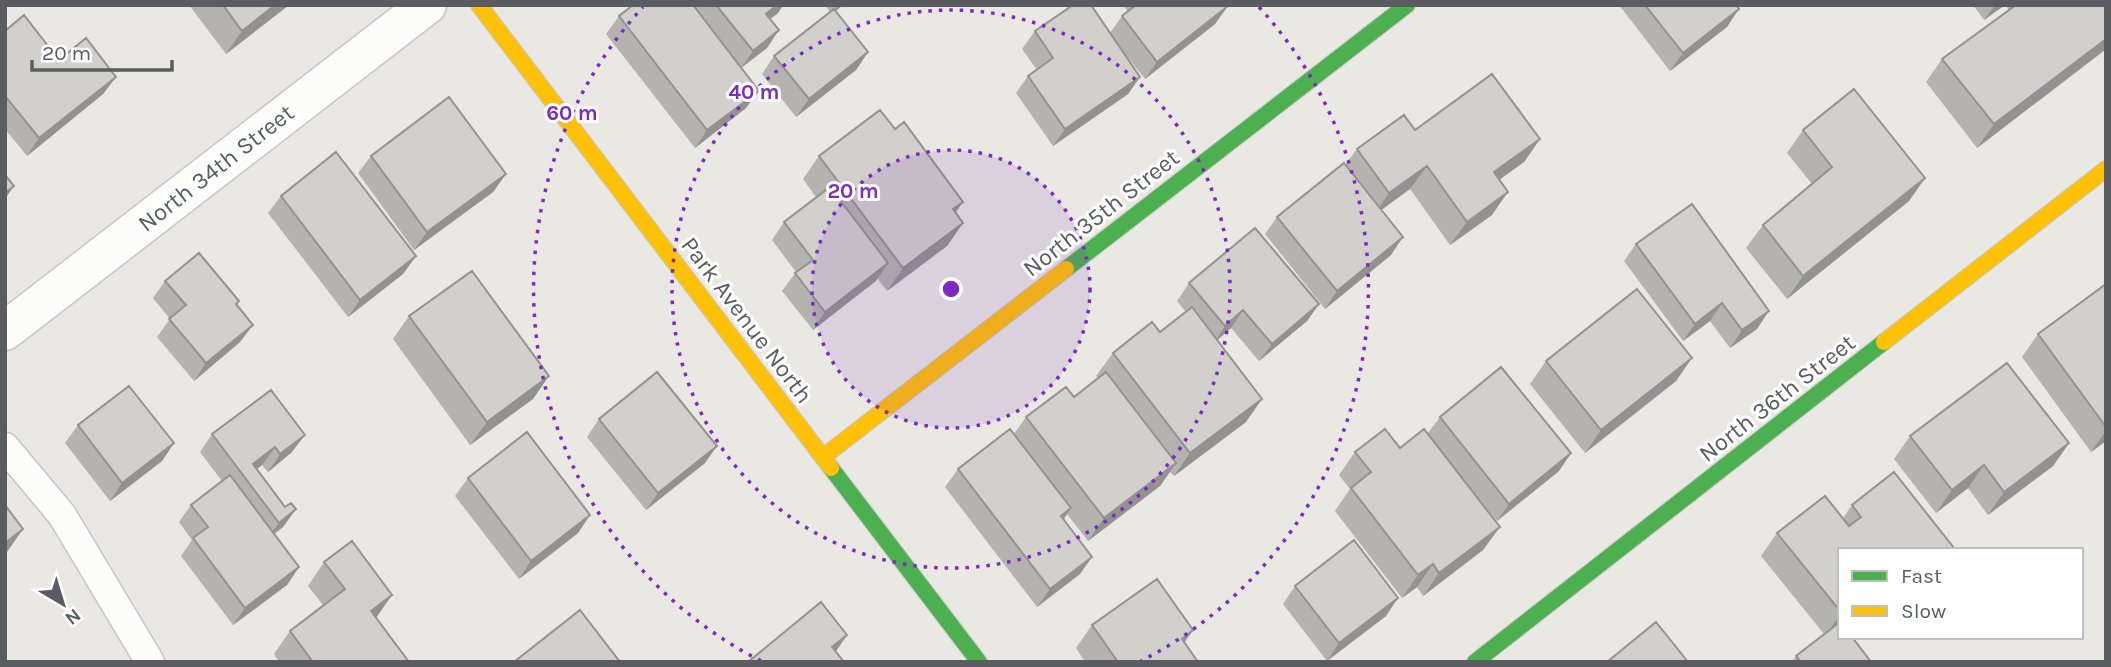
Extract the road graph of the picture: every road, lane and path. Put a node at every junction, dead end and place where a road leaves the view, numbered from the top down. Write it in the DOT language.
graph roads {
  1 [pos="427,5"];
  2 [pos="479,5"];
  3 [pos="1407,5"];
  4 [pos="2106,169"];
  5 [pos="5,331"];
  6 [pos="5,447"];
  7 [pos="823,457"];
  8 [pos="150,662"];
  9 [pos="979,662"];
  10 [pos="1475,662"];
  1 -- 5 [label="street, North 34th Street"];
  2 -- 7 [label="street, Park Avenue North"];
  3 -- 7 [label="street, North 35th Street"];
  4 -- 10 [label="street, North 36th Street"];
  6 -- 8 [label="lane"];
  7 -- 9 [label="street, Park Avenue North"];
}
